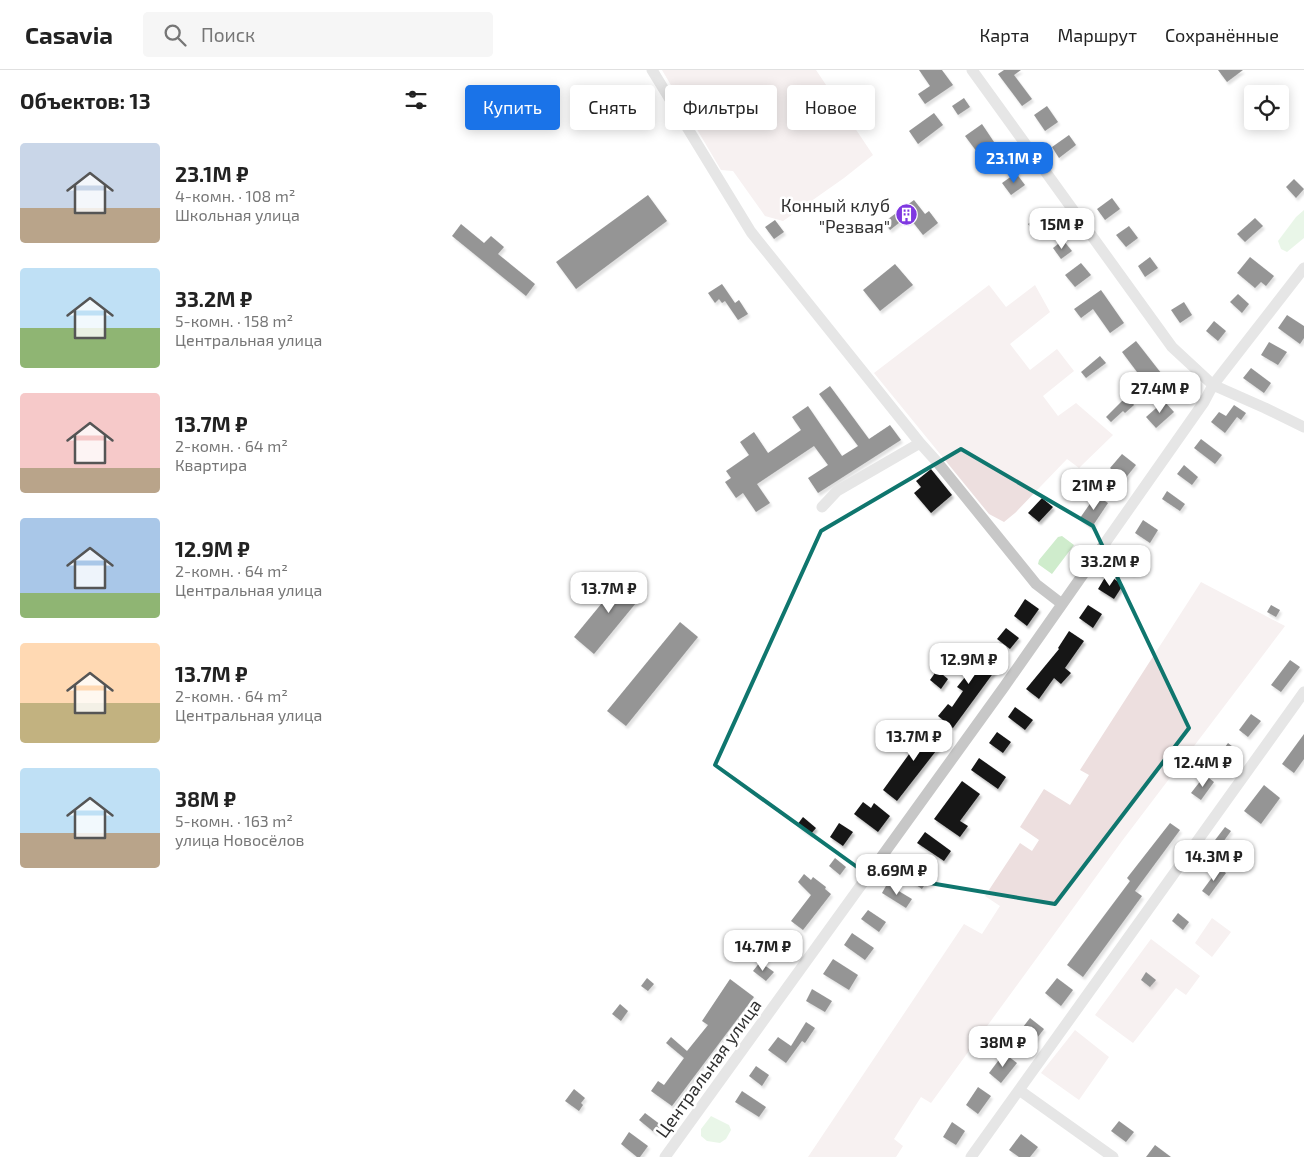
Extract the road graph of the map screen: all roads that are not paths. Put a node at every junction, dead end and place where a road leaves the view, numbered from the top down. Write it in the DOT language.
graph roads {
  1 [pos="652,70"];
  2 [pos="972,70"];
  3 [pos="1304,268"];
  4 [pos="1213,385"];
  5 [pos="1304,427"];
  6 [pos="920,443"];
  7 [pos="822,507"];
  8 [pos="1062,604"];
  9 [pos="1304,692"];
  10 [pos="1019,1090"];
  11 [pos="665,1157"];
  12 [pos="971,1157"];
  13 [pos="1113,1157"];
  1 -- 6 [label="street"];
  2 -- 4 [label="street"];
  3 -- 4 [label="street, Центральная улица"];
  4 -- 5 [label="street"];
  4 -- 8 [label="street, Центральная улица"];
  6 -- 7 [label="street"];
  6 -- 8 [label="street"];
  8 -- 11 [label="street, Центральная улица"];
  9 -- 10 [label="street"];
  10 -- 12 [label="street"];
  10 -- 13 [label="street"];
}
